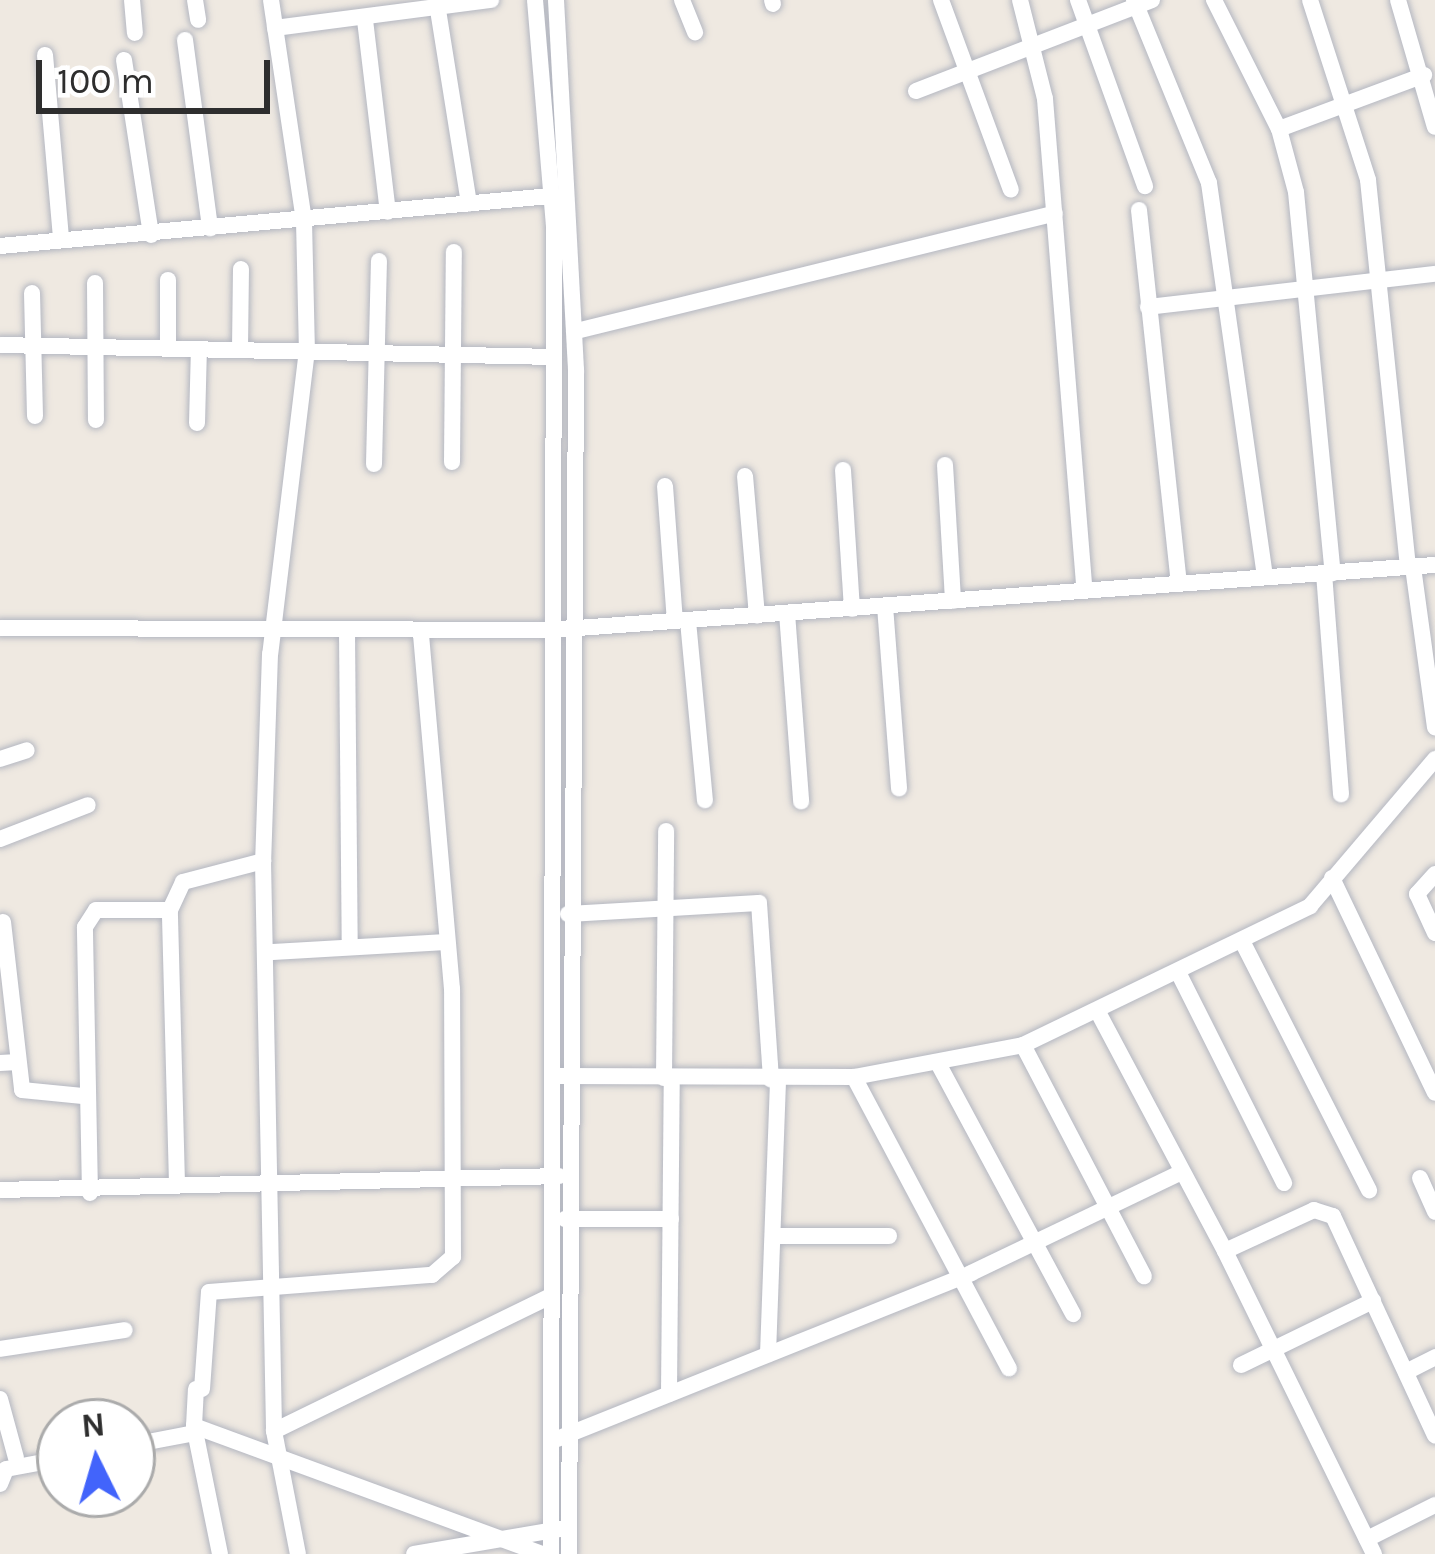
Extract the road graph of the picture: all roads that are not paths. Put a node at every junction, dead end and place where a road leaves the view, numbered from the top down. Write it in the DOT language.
graph roads {
  1 [pos="133,0"];
  2 [pos="195,0"];
  3 [pos="272,0"];
  4 [pos="490,0"];
  5 [pos="535,0"];
  6 [pos="556,0"];
  7 [pos="682,0"];
  8 [pos="940,0"];
  9 [pos="1020,0"];
  10 [pos="1078,0"];
  11 [pos="1214,0"];
  12 [pos="1310,0"];
  13 [pos="1398,0"];
  14 [pos="1141,2"];
  15 [pos="438,10"];
  16 [pos="198,20"];
  17 [pos="365,20"];
  18 [pos="1086,26"];
  19 [pos="275,28"];
  20 [pos="135,32"];
  21 [pos="695,33"];
  22 [pos="185,40"];
  23 [pos="1030,49"];
  24 [pos="45,55"];
  25 [pos="124,60"];
  26 [pos="967,70"];
  27 [pos="1424,75"];
  28 [pos="916,91"];
  29 [pos="1346,106"];
  30 [pos="1435,127"];
  31 [pos="1279,129"];
  32 [pos="1145,187"];
  33 [pos="1011,190"];
  34 [pos="551,196"];
  35 [pos="469,204"];
  36 [pos="1139,210"];
  37 [pos="388,212"];
  38 [pos="1055,213"];
  39 [pos="304,221"];
  40 [pos="210,228"];
  41 [pos="152,235"];
  42 [pos="61,239"];
  43 [pos="0,246"];
  44 [pos="454,252"];
  45 [pos="380,261"];
  46 [pos="241,269"];
  47 [pos="1435,274"];
  48 [pos="168,280"];
  49 [pos="1379,281"];
  50 [pos="95,283"];
  51 [pos="1298,291"];
  52 [pos="32,293"];
  53 [pos="1230,299"];
  54 [pos="1148,307"];
  55 [pos="575,331"];
  56 [pos="0,345"];
  57 [pos="33,345"];
  58 [pos="95,346"];
  59 [pos="168,348"];
  60 [pos="199,349"];
  61 [pos="240,349"];
  62 [pos="307,350"];
  63 [pos="378,352"];
  64 [pos="452,354"];
  65 [pos="553,357"];
  66 [pos="35,416"];
  67 [pos="96,420"];
  68 [pos="197,423"];
  69 [pos="452,462"];
  70 [pos="374,464"];
  71 [pos="945,465"];
  72 [pos="843,470"];
  73 [pos="745,476"];
  74 [pos="665,486"];
  75 [pos="1435,565"];
  76 [pos="1411,567"];
  77 [pos="1329,573"];
  78 [pos="1264,575"];
  79 [pos="1179,583"];
  80 [pos="1084,587"];
  81 [pos="953,602"];
  82 [pos="885,606"];
  83 [pos="852,609"];
  84 [pos="787,614"];
  85 [pos="757,616"];
  86 [pos="681,621"];
  87 [pos="0,628"];
  88 [pos="572,628"];
  89 [pos="551,630"];
  90 [pos="273,632"];
  91 [pos="347,632"];
  92 [pos="421,635"];
  93 [pos="1435,728"];
  94 [pos="27,750"];
  95 [pos="0,759"];
  96 [pos="1435,759"];
  97 [pos="899,788"];
  98 [pos="1341,794"];
  99 [pos="705,800"];
  100 [pos="802,801"];
  101 [pos="88,805"];
  102 [pos="666,831"];
  103 [pos="0,839"];
  104 [pos="263,861"];
  105 [pos="1435,874"];
  106 [pos="1332,878"];
  107 [pos="665,906"];
  108 [pos="170,910"];
  109 [pos="568,914"];
  110 [pos="3,922"];
  111 [pos="1435,933"];
  112 [pos="1242,941"];
  113 [pos="447,942"];
  114 [pos="350,946"];
  115 [pos="272,952"];
  116 [pos="1179,974"];
  117 [pos="1099,1014"];
  118 [pos="1023,1045"];
  119 [pos="9,1063"];
  120 [pos="939,1065"];
  121 [pos="559,1076"];
  122 [pos="854,1077"];
  123 [pos="668,1078"];
  124 [pos="775,1080"];
  125 [pos="1435,1093"];
  126 [pos="83,1096"];
  127 [pos="459,1173"];
  128 [pos="1178,1174"];
  129 [pos="558,1176"];
  130 [pos="1420,1178"];
  131 [pos="1284,1183"];
  132 [pos="177,1184"];
  133 [pos="271,1185"];
  134 [pos="0,1190"];
  135 [pos="1369,1190"];
  136 [pos="90,1193"];
  137 [pos="1106,1206"];
  138 [pos="1435,1212"];
  139 [pos="566,1219"];
  140 [pos="670,1219"];
  141 [pos="772,1236"];
  142 [pos="890,1236"];
  143 [pos="1034,1242"];
  144 [pos="1225,1251"];
  145 [pos="1144,1276"];
  146 [pos="963,1277"];
  147 [pos="276,1280"];
  148 [pos="551,1296"];
  149 [pos="1373,1301"];
  150 [pos="1073,1314"];
  151 [pos="125,1330"];
  152 [pos="0,1348"];
  153 [pos="1273,1350"];
  154 [pos="768,1354"];
  155 [pos="1435,1357"];
  156 [pos="1241,1365"];
  157 [pos="1009,1368"];
  158 [pos="1406,1372"];
  159 [pos="669,1394"];
  160 [pos="0,1400"];
  161 [pos="192,1430"];
  162 [pos="274,1431"];
  163 [pos="1435,1436"];
  164 [pos="156,1439"];
  165 [pos="557,1439"];
  166 [pos="279,1454"];
  167 [pos="16,1458"];
  168 [pos="36,1463"];
  169 [pos="0,1484"];
  170 [pos="1435,1505"];
  171 [pos="558,1529"];
  172 [pos="513,1537"];
  173 [pos="1371,1546"];
  174 [pos="554,1553"];
  175 [pos="220,1554"];
  176 [pos="298,1554"];
  177 [pos="414,1554"];
  1 -- 20 [label="street"];
  2 -- 16 [label="street"];
  3 -- 19 [label="street"];
  4 -- 15 [label="street"];
  5 -- 34 [label="street"];
  6 -- 55 [label="street"];
  7 -- 21 [label="street"];
  8 -- 26 [label="street"];
  9 -- 23 [label="street"];
  10 -- 18 [label="street"];
  11 -- 31 [label="street"];
  12 -- 29 [label="street"];
  13 -- 27 [label="street"];
  14 -- 18 [label="street"];
  14 -- 53 [label="street"];
  15 -- 17 [label="street"];
  15 -- 35 [label="street"];
  17 -- 19 [label="street"];
  17 -- 37 [label="street"];
  18 -- 23 [label="street"];
  18 -- 32 [label="street"];
  19 -- 39 [label="street"];
  22 -- 40 [label="street"];
  23 -- 26 [label="street"];
  23 -- 38 [label="street"];
  24 -- 42 [label="street"];
  25 -- 41 [label="street"];
  26 -- 28 [label="street"];
  26 -- 33 [label="street"];
  27 -- 29 [label="street"];
  27 -- 30 [label="street"];
  29 -- 31 [label="street"];
  29 -- 49 [label="street"];
  31 -- 51 [label="street"];
  34 -- 35 [label="street"];
  34 -- 65 [label="street"];
  35 -- 37 [label="street"];
  36 -- 54 [label="street"];
  37 -- 39 [label="street"];
  38 -- 55 [label="street"];
  38 -- 80 [label="street"];
  39 -- 40 [label="street"];
  39 -- 62 [label="street"];
  40 -- 41 [label="street"];
  41 -- 42 [label="street"];
  42 -- 43 [label="street"];
  44 -- 64 [label="street"];
  45 -- 63 [label="street"];
  46 -- 61 [label="street"];
  47 -- 49 [label="street"];
  48 -- 59 [label="street"];
  49 -- 51 [label="street"];
  49 -- 76 [label="street"];
  50 -- 58 [label="street"];
  51 -- 53 [label="street"];
  51 -- 77 [label="street"];
  52 -- 57 [label="street"];
  53 -- 54 [label="street"];
  53 -- 78 [label="street"];
  54 -- 79 [label="street"];
  55 -- 88 [label="street"];
  56 -- 57 [label="street"];
  57 -- 58 [label="street"];
  57 -- 66 [label="street"];
  58 -- 59 [label="street"];
  58 -- 67 [label="street"];
  59 -- 60 [label="street"];
  60 -- 61 [label="street"];
  60 -- 68 [label="street"];
  61 -- 62 [label="street"];
  62 -- 63 [label="street"];
  62 -- 90 [label="street"];
  63 -- 64 [label="street"];
  63 -- 70 [label="street"];
  64 -- 65 [label="street"];
  64 -- 69 [label="street"];
  65 -- 89 [label="street"];
  71 -- 81 [label="street"];
  72 -- 83 [label="street"];
  73 -- 85 [label="street"];
  74 -- 86 [label="street"];
  75 -- 76 [label="street"];
  76 -- 77 [label="street"];
  76 -- 93 [label="street"];
  77 -- 78 [label="street"];
  77 -- 98 [label="street"];
  78 -- 79 [label="street"];
  79 -- 80 [label="street"];
  80 -- 81 [label="street"];
  81 -- 82 [label="street"];
  82 -- 83 [label="street"];
  82 -- 97 [label="street"];
  83 -- 84 [label="street"];
  84 -- 85 [label="street"];
  84 -- 100 [label="street"];
  85 -- 86 [label="street"];
  86 -- 88 [label="street"];
  86 -- 99 [label="street"];
  87 -- 90 [label="street"];
  88 -- 89 [label="street"];
  88 -- 109 [label="street"];
  89 -- 92 [label="street"];
  89 -- 121 [label="street"];
  90 -- 91 [label="street"];
  90 -- 104 [label="street"];
  91 -- 92 [label="street"];
  91 -- 114 [label="street"];
  92 -- 113 [label="street"];
  94 -- 95 [label="street"];
  96 -- 106 [label="street"];
  101 -- 103 [label="street"];
  102 -- 107 [label="street"];
  104 -- 108 [label="street"];
  104 -- 115 [label="street"];
  105 -- 111 [label="street"];
  106 -- 112 [label="street"];
  106 -- 125 [label="street"];
  107 -- 109 [label="street"];
  107 -- 123 [label="street"];
  107 -- 124 [label="street"];
  108 -- 126 [label="street"];
  108 -- 132 [label="street"];
  109 -- 121 [label="street"];
  110 -- 119 [label="street"];
  112 -- 116 [label="street"];
  112 -- 135 [label="street"];
  113 -- 114 [label="street"];
  113 -- 127 [label="street"];
  114 -- 115 [label="street"];
  115 -- 133 [label="street"];
  116 -- 117 [label="street"];
  116 -- 131 [label="street"];
  117 -- 118 [label="street"];
  117 -- 128 [label="street"];
  118 -- 120 [label="street"];
  118 -- 137 [label="street"];
  119 -- 126 [label="street"];
  120 -- 122 [label="street"];
  120 -- 143 [label="street"];
  121 -- 123 [label="street"];
  121 -- 129 [label="street"];
  122 -- 124 [label="street"];
  122 -- 146 [label="street"];
  123 -- 124 [label="street"];
  123 -- 140 [label="street"];
  124 -- 141 [label="street"];
  126 -- 136 [label="street"];
  127 -- 129 [label="street"];
  127 -- 133 [label="street"];
  127 -- 147 [label="street"];
  128 -- 137 [label="street"];
  128 -- 144 [label="street"];
  129 -- 139 [label="street"];
  129 -- 148 [label="street"];
  130 -- 138 [label="street"];
  132 -- 133 [label="street"];
  132 -- 136 [label="street"];
  133 -- 147 [label="street"];
  134 -- 136 [label="street"];
  137 -- 143 [label="street"];
  137 -- 145 [label="street"];
  139 -- 140 [label="street"];
  139 -- 165 [label="street"];
  140 -- 159 [label="street"];
  141 -- 142 [label="street"];
  141 -- 154 [label="street"];
  143 -- 146 [label="street"];
  143 -- 150 [label="street"];
  144 -- 149 [label="street"];
  144 -- 153 [label="street"];
  146 -- 154 [label="street"];
  146 -- 157 [label="street"];
  147 -- 161 [label="street"];
  147 -- 162 [label="street"];
  148 -- 162 [label="street"];
  148 -- 165 [label="street"];
  149 -- 153 [label="street"];
  149 -- 158 [label="street"];
  151 -- 152 [label="street"];
  153 -- 156 [label="street"];
  153 -- 173 [label="street"];
  154 -- 159 [label="street"];
  155 -- 158 [label="street"];
  158 -- 163 [label="street"];
  159 -- 165 [label="street"];
  160 -- 167 [label="street"];
  161 -- 164 [label="street"];
  161 -- 166 [label="street"];
  161 -- 175 [label="street"];
  162 -- 166 [label="street"];
  165 -- 171 [label="street"];
  166 -- 172 [label="street"];
  166 -- 176 [label="street"];
  168 -- 169 [label="street"];
  170 -- 173 [label="street"];
  171 -- 172 [label="street"];
  171 -- 174 [label="street"];
  172 -- 174 [label="street"];
  172 -- 177 [label="street"];
}
